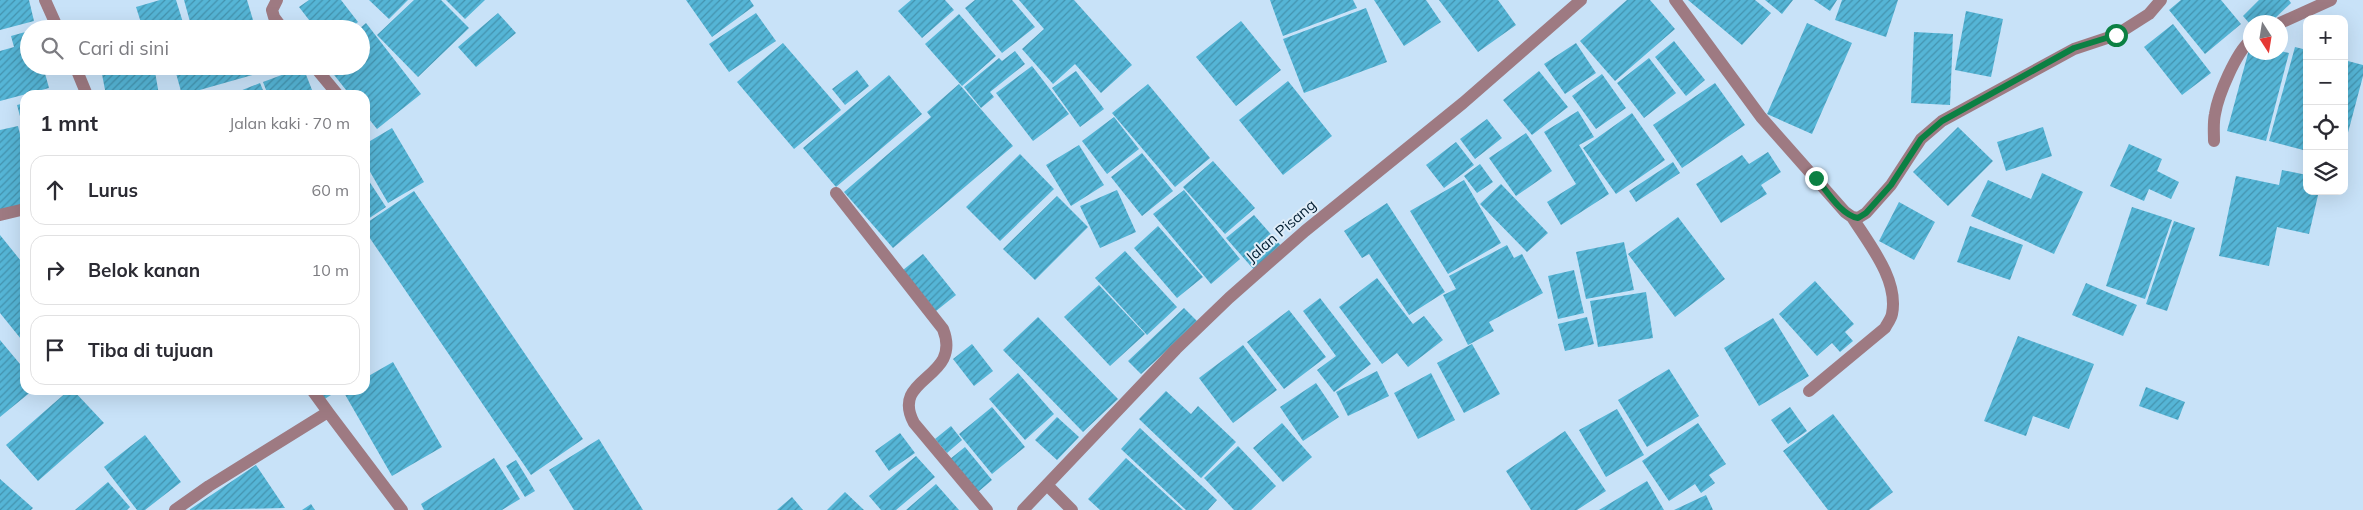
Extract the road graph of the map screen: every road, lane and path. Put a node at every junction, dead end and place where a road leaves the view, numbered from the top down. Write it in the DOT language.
graph roads {
  1 [pos="45,0"];
  2 [pos="277,0"];
  3 [pos="1581,0"];
  4 [pos="1675,0"];
  5 [pos="2161,0"];
  6 [pos="2331,0"];
  7 [pos="2288,19"];
  8 [pos="54,20"];
  9 [pos="276,20"];
  10 [pos="2243,47"];
  11 [pos="79,75"];
  12 [pos="321,75"];
  13 [pos="85,90"];
  14 [pos="334,90"];
  15 [pos="2214,141"];
  16 [pos="836,193"];
  17 [pos="20,210"];
  18 [pos="0,215"];
  19 [pos="1852,217"];
  20 [pos="1810,390"];
  21 [pos="316,395"];
  22 [pos="328,412"];
  23 [pos="1048,485"];
  24 [pos="175,510"];
  25 [pos="402,510"];
  26 [pos="987,510"];
  27 [pos="1024,510"];
  28 [pos="1072,510"];
  1 -- 8 [label="street"];
  2 -- 9 [label="street"];
  3 -- 23 [label="street, Jalan Pisang"];
  4 -- 19 [label="street"];
  5 -- 19 [label="street"];
  6 -- 7 [label="street"];
  10 -- 15 [label="street"];
  11 -- 13 [label="street"];
  12 -- 14 [label="street"];
  16 -- 26 [label="street"];
  17 -- 18 [label="street"];
  19 -- 20 [label="street"];
  21 -- 22 [label="street"];
  22 -- 24 [label="street"];
  22 -- 25 [label="street"];
  23 -- 27 [label="street, Jalan Pisang"];
  23 -- 28 [label="street"];
}
